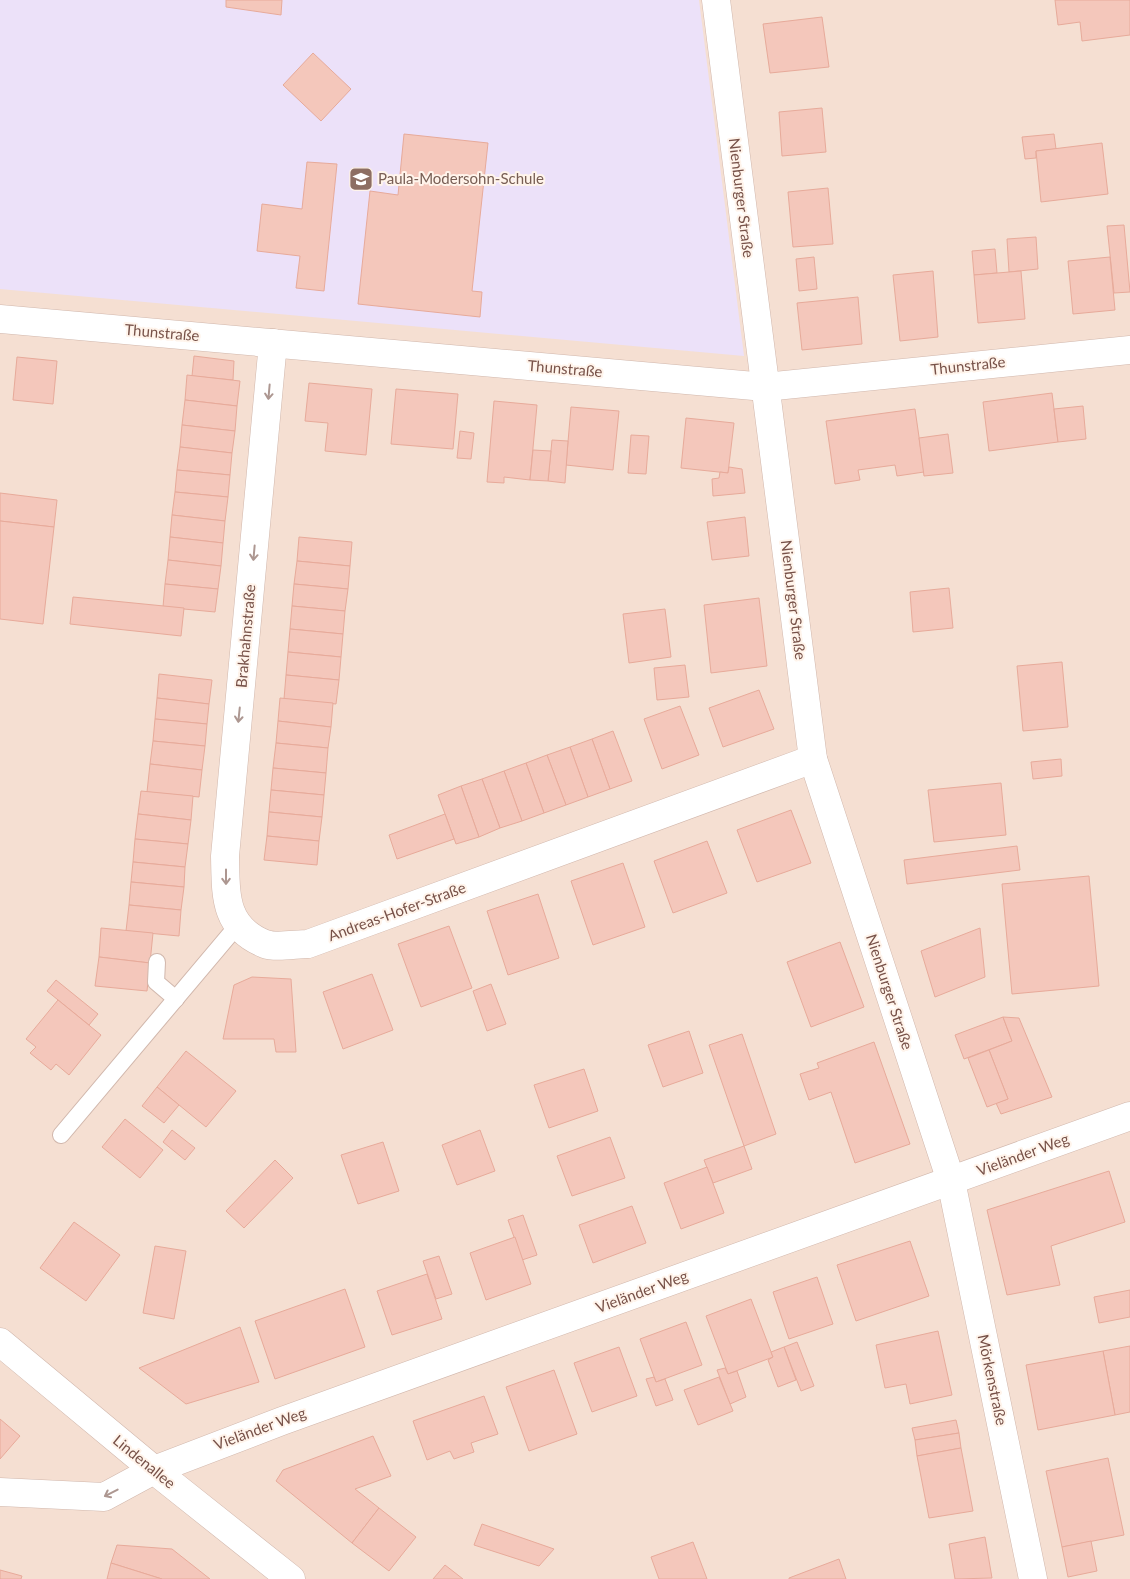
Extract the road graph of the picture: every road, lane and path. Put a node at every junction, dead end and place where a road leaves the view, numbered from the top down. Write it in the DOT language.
graph roads {
  1 [pos="716,0"];
  2 [pos="0,319"];
  3 [pos="273,343"];
  4 [pos="1130,350"];
  5 [pos="765,387"];
  6 [pos="813,759"];
  7 [pos="237,926"];
  8 [pos="156,962"];
  9 [pos="176,999"];
  10 [pos="1130,1116"];
  11 [pos="62,1135"];
  12 [pos="951,1182"];
  13 [pos="0,1342"];
  14 [pos="154,1470"];
  15 [pos="0,1492"];
  16 [pos="291,1579"];
  17 [pos="1033,1579"];
  1 -- 5 [label="street, Nienburger Straße"];
  2 -- 3 [label="street, Thunstraße"];
  3 -- 5 [label="street, Thunstraße"];
  3 -- 7 [label="street, Brakhahnstraße, one-way"];
  4 -- 5 [label="street, Thunstraße"];
  5 -- 6 [label="street, Nienburger Straße"];
  6 -- 7 [label="street, Andreas-Hofer-Straße"];
  6 -- 12 [label="street, Nienburger Straße"];
  7 -- 9 [label="lane"];
  8 -- 9 [label="lane"];
  9 -- 11 [label="lane"];
  10 -- 12 [label="street, Vieländer Weg"];
  12 -- 14 [label="street, Vieländer Weg"];
  12 -- 17 [label="street, Mörkenstraße"];
  13 -- 14 [label="street, Lindenallee"];
  14 -- 15 [label="street, Vieländer Weg, one-way"];
  14 -- 16 [label="street, Lindenallee"];
}
